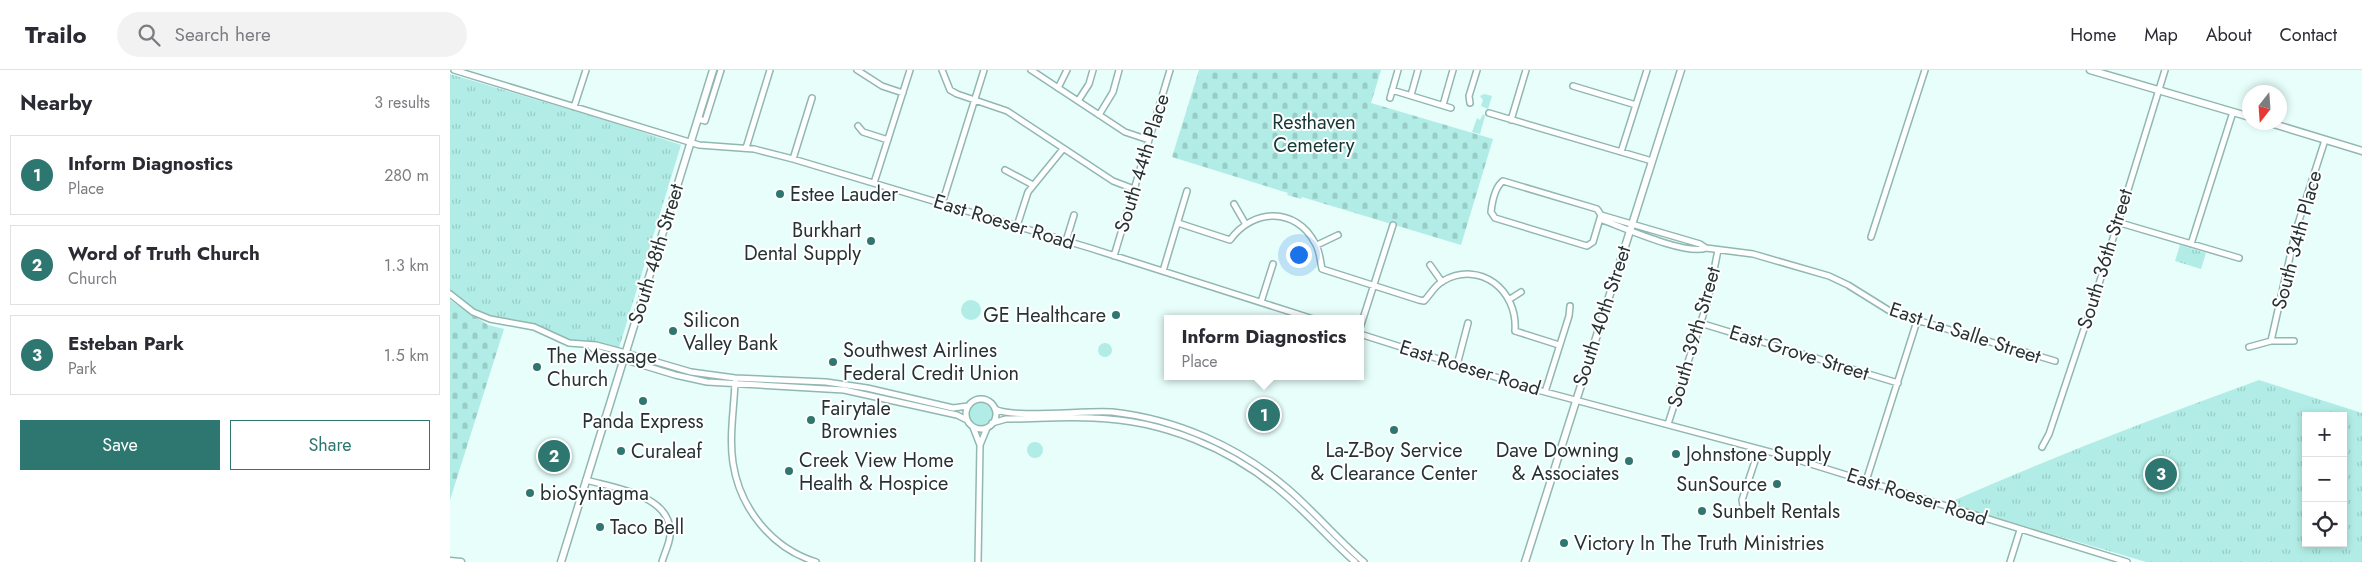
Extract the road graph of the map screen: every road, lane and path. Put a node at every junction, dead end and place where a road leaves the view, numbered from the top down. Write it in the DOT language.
graph roads {
  1 [pos="454,70"];
  2 [pos="586,70"];
  3 [pos="713,70"];
  4 [pos="721,70"];
  5 [pos="770,70"];
  6 [pos="857,70"];
  7 [pos="910,70"];
  8 [pos="942,70"];
  9 [pos="984,70"];
  10 [pos="1031,70"];
  11 [pos="1068,70"];
  12 [pos="1093,70"];
  13 [pos="1119,70"];
  14 [pos="1170,70"];
  15 [pos="1398,70"];
  16 [pos="1418,70"];
  17 [pos="1453,70"];
  18 [pos="1477,70"];
  19 [pos="1526,70"];
  20 [pos="1647,70"];
  21 [pos="1680,70"];
  22 [pos="1925,70"];
  23 [pos="2090,70"];
  24 [pos="2165,70"];
  25 [pos="1573,86"];
  26 [pos="1058,88"];
  27 [pos="1392,90"];
  28 [pos="2159,90"];
  29 [pos="903,93"];
  30 [pos="1411,95"];
  31 [pos="812,98"];
  32 [pos="1390,98"];
  33 [pos="975,100"];
  34 [pos="1078,101"];
  35 [pos="1470,103"];
  36 [pos="1443,105"];
  37 [pos="1636,105"];
  38 [pos="574,107"];
  39 [pos="1451,108"];
  40 [pos="2233,112"];
  41 [pos="1489,113"];
  42 [pos="1099,115"];
  43 [pos="2242,115"];
  44 [pos="698,118"];
  45 [pos="1511,120"];
  46 [pos="858,126"];
  47 [pos="2287,128"];
  48 [pos="888,140"];
  49 [pos="1149,140"];
  50 [pos="2325,140"];
  51 [pos="690,143"];
  52 [pos="746,148"];
  53 [pos="1063,149"];
  54 [pos="2362,151"];
  55 [pos="1621,152"];
  56 [pos="793,159"];
  57 [pos="1652,161"];
  58 [pos="1005,170"];
  59 [pos="874,183"];
  60 [pos="1033,186"];
  61 [pos="1134,189"];
  62 [pos="1187,191"];
  63 [pos="942,204"];
  64 [pos="1234,204"];
  65 [pos="1074,215"];
  66 [pos="1601,215"];
  67 [pos="1178,222"];
  68 [pos="2118,222"];
  69 [pos="1246,223"];
  70 [pos="1393,225"];
  71 [pos="1017,226"];
  72 [pos="1631,227"];
  73 [pos="1338,235"];
  74 [pos="1871,237"];
  75 [pos="1066,241"];
  76 [pos="2191,244"];
  77 [pos="1317,245"];
  78 [pos="1718,250"];
  79 [pos="1114,256"];
  80 [pos="2239,258"];
  81 [pos="1273,264"];
  82 [pos="1430,265"];
  83 [pos="1163,271"];
  84 [pos="1442,282"];
  85 [pos="1374,286"];
  86 [pos="1522,292"];
  87 [pos="450,294"];
  88 [pos="1510,299"];
  89 [pos="1261,302"];
  90 [pos="1570,306"];
  91 [pos="1301,315"];
  92 [pos="1364,316"];
  93 [pos="1917,321"];
  94 [pos="1468,323"];
  95 [pos="1700,323"];
  96 [pos="1364,335"];
  97 [pos="2271,341"];
  98 [pos="2294,341"];
  99 [pos="1559,345"];
  100 [pos="2249,348"];
  101 [pos="625,356"];
  102 [pos="2055,361"];
  103 [pos="1457,365"];
  104 [pos="735,378"];
  105 [pos="1898,383"];
  106 [pos="734,385"];
  107 [pos="1545,392"];
  108 [pos="1576,399"];
  109 [pos="900,402"];
  110 [pos="935,404"];
  111 [pos="968,406"];
  112 [pos="995,409"];
  113 [pos="967,420"];
  114 [pos="992,424"];
  115 [pos="1668,424"];
  116 [pos="972,426"];
  117 [pos="987,428"];
  118 [pos="980,445"];
  119 [pos="2042,447"];
  120 [pos="1758,449"];
  121 [pos="586,480"];
  122 [pos="1866,481"];
  123 [pos="1744,510"];
  124 [pos="2020,530"];
  125 [pos="450,561"];
  126 [pos="461,562"];
  127 [pos="560,562"];
  128 [pos="662,562"];
  129 [pos="816,562"];
  130 [pos="978,562"];
  131 [pos="1355,562"];
  132 [pos="1364,562"];
  133 [pos="1525,562"];
  134 [pos="2010,562"];
  135 [pos="2127,562"];
  1 -- 38 [label="street, East Roeser Road"];
  2 -- 38 [label="street"];
  3 -- 44 [label="main road, South 48th Street"];
  4 -- 44 [label="street, South 48th Street"];
  5 -- 52 [label="street"];
  6 -- 29 [label="street"];
  7 -- 29 [label="street"];
  8 -- 33 [label="street"];
  9 -- 33 [label="street"];
  10 -- 26 [label="street"];
  11 -- 26 [label="street"];
  12 -- 34 [label="street"];
  13 -- 42 [label="street"];
  14 -- 49 [label="street, South 44th Place"];
  15 -- 27 [label="street"];
  16 -- 30 [label="street"];
  17 -- 36 [label="street"];
  18 -- 35 [label="street"];
  19 -- 45 [label="street"];
  20 -- 37 [label="street"];
  21 -- 57 [label="main road, South 40th Street"];
  22 -- 74 [label="street"];
  23 -- 28 [label="main road"];
  24 -- 28 [label="street, South 36th Street"];
  25 -- 37 [label="street"];
  26 -- 34 [label="street"];
  27 -- 30 [label="street"];
  27 -- 32 [label="street"];
  28 -- 40 [label="main road"];
  28 -- 68 [label="street, South 36th Street"];
  29 -- 48 [label="street"];
  30 -- 36 [label="street"];
  31 -- 56 [label="street"];
  33 -- 53 [label="street"];
  33 -- 63 [label="street"];
  34 -- 42 [label="street"];
  36 -- 39 [label="street"];
  37 -- 55 [label="street"];
  38 -- 51 [label="street, East Roeser Road"];
  40 -- 43 [label="main road"];
  40 -- 76 [label="street"];
  41 -- 45 [label="street"];
  42 -- 49 [label="street"];
  44 -- 51 [label="main road, South 48th Street"];
  45 -- 55 [label="street"];
  46 -- 48 [label="street"];
  47 -- 50 [label="main road"];
  48 -- 59 [label="street"];
  49 -- 61 [label="street, South 44th Place"];
  50 -- 54 [label="main road"];
  50 -- 97 [label="street, South 34th Place"];
  51 -- 52 [label="street, East Roeser Road"];
  51 -- 101 [label="main road, South 48th Street"];
  52 -- 56 [label="street, East Roeser Road"];
  53 -- 60 [label="street"];
  53 -- 61 [label="street"];
  55 -- 57 [label="street"];
  56 -- 59 [label="street, East Roeser Road"];
  57 -- 72 [label="main road, South 40th Street"];
  58 -- 60 [label="street"];
  59 -- 63 [label="street, East Roeser Road"];
  60 -- 71 [label="street"];
  61 -- 79 [label="street, South 44th Place"];
  62 -- 67 [label="street"];
  63 -- 71 [label="street, East Roeser Road"];
  64 -- 69 [label="street"];
  65 -- 75 [label="street"];
  66 -- 66 [label="street, East La Salle Street"];
  66 -- 72 [label="street, East La Salle Street"];
  67 -- 69 [label="street"];
  67 -- 83 [label="street"];
  68 -- 76 [label="street"];
  68 -- 119 [label="street, South 36th Street"];
  69 -- 77 [label="street"];
  70 -- 85 [label="street"];
  71 -- 75 [label="street, East Roeser Road"];
  72 -- 78 [label="street, East La Salle Street"];
  72 -- 108 [label="main road, South 40th Street"];
  73 -- 77 [label="street"];
  75 -- 79 [label="street, East Roeser Road"];
  76 -- 80 [label="street"];
  77 -- 85 [label="street"];
  78 -- 93 [label="street, East La Salle Street"];
  78 -- 95 [label="street, South 39th Street"];
  79 -- 83 [label="street, East Roeser Road"];
  81 -- 89 [label="street"];
  82 -- 84 [label="street"];
  83 -- 89 [label="street, East Roeser Road"];
  84 -- 85 [label="street"];
  84 -- 88 [label="street"];
  85 -- 92 [label="street"];
  86 -- 88 [label="street"];
  87 -- 101 [label="street"];
  88 -- 99 [label="street"];
  89 -- 91 [label="street, East Roeser Road"];
  90 -- 99 [label="street"];
  93 -- 102 [label="street, East La Salle Street"];
  93 -- 105 [label="street"];
  94 -- 103 [label="street"];
  95 -- 105 [label="street, East Grove Street"];
  95 -- 115 [label="street, South 39th Street"];
  96 -- 103 [label="street, East Roeser Road"];
  97 -- 98 [label="street"];
  97 -- 100 [label="street"];
  99 -- 107 [label="street"];
  101 -- 104 [label="street"];
  101 -- 106 [label="street"];
  101 -- 121 [label="main road, South 48th Street"];
  103 -- 107 [label="street, East Roeser Road"];
  104 -- 106 [label="street"];
  104 -- 110 [label="street"];
  105 -- 122 [label="street"];
  106 -- 109 [label="street"];
  106 -- 129 [label="street"];
  107 -- 108 [label="street, East Roeser Road"];
  108 -- 115 [label="street, East Roeser Road"];
  108 -- 133 [label="main road, South 40th Street"];
  109 -- 110 [label="street"];
  109 -- 113 [label="street"];
  110 -- 111 [label="street"];
  111 -- 112 [label="street"];
  111 -- 113 [label="street"];
  112 -- 114 [label="street"];
  112 -- 132 [label="street"];
  113 -- 116 [label="street"];
  114 -- 117 [label="street"];
  114 -- 131 [label="street"];
  115 -- 120 [label="street, East Roeser Road"];
  116 -- 117 [label="street"];
  116 -- 118 [label="street"];
  117 -- 118 [label="street"];
  118 -- 130 [label="street"];
  120 -- 122 [label="street, East Roeser Road"];
  120 -- 123 [label="street"];
  121 -- 127 [label="main road, South 48th Street"];
  121 -- 128 [label="street"];
  122 -- 124 [label="street, East Roeser Road"];
  124 -- 134 [label="street"];
  124 -- 135 [label="street, East Roeser Road"];
  125 -- 126 [label="main road"];
}
